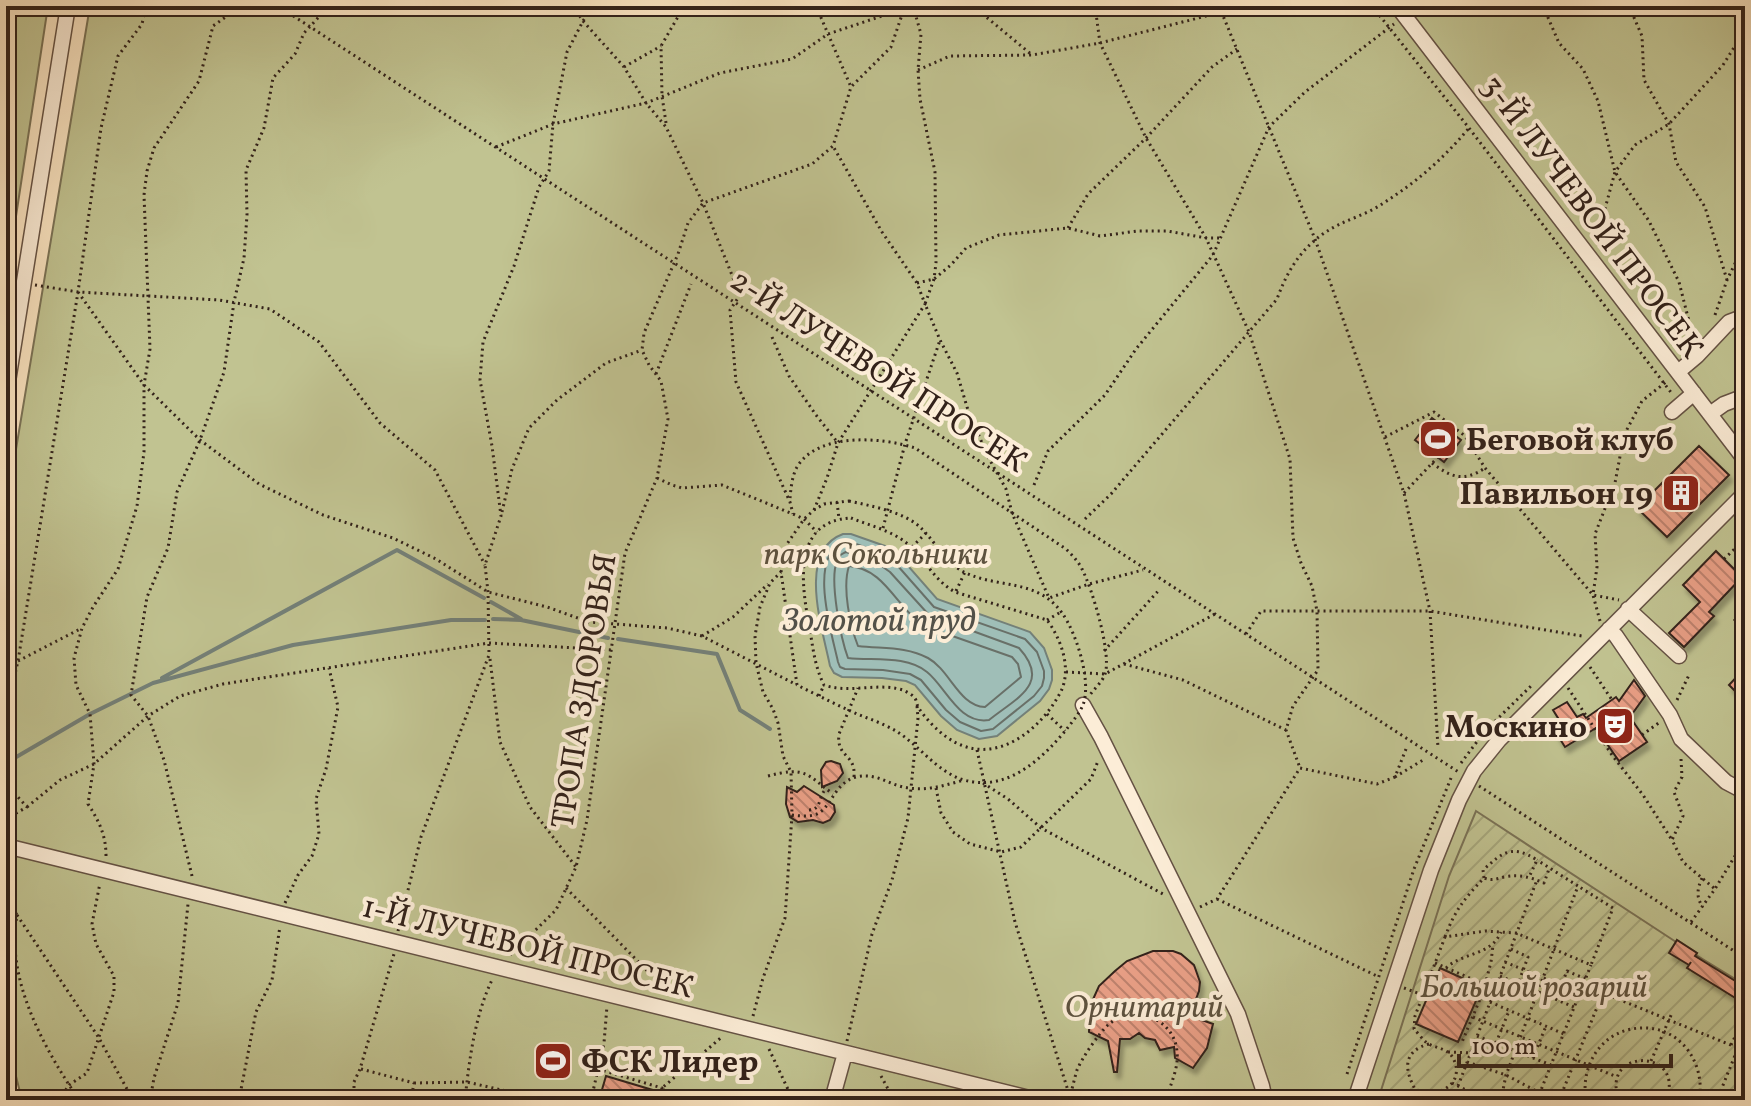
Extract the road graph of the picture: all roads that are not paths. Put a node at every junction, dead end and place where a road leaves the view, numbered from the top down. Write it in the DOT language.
graph roads {
  1 [pos="68,6"];
  2 [pos="1397,6"];
  3 [pos="1745,316"];
  4 [pos="1678,372"];
  5 [pos="1694,393"];
  6 [pos="6,394"];
  7 [pos="1745,396"];
  8 [pos="1672,412"];
  9 [pos="1710,414"];
  10 [pos="1745,460"];
  11 [pos="1745,493"];
  12 [pos="1623,604"];
  13 [pos="1604,624"];
  14 [pos="1679,656"];
  15 [pos="1083,705"];
  16 [pos="1745,792"];
  17 [pos="6,846"];
  18 [pos="845,1053"];
  19 [pos="832,1100"];
  20 [pos="1037,1100"];
  21 [pos="1265,1100"];
  22 [pos="1355,1100"];
  1 -- 6 [label="street"];
  2 -- 4 [label="street, 3-Й ЛУЧЕВОЙ ПРОСЕК"];
  3 -- 4 [label="street"];
  4 -- 5 [label="street, 3-Й ЛУЧЕВОЙ ПРОСЕК"];
  5 -- 8 [label="street"];
  5 -- 9 [label="street, 3-Й ЛУЧЕВОЙ ПРОСЕК"];
  7 -- 9 [label="street"];
  9 -- 10 [label="street, 3-Й ЛУЧЕВОЙ ПРОСЕК"];
  11 -- 12 [label="street"];
  12 -- 13 [label="street"];
  12 -- 14 [label="street"];
  13 -- 16 [label="street"];
  13 -- 22 [label="street"];
  15 -- 21 [label="street"];
  17 -- 18 [label="street, 1-Й ЛУЧЕВОЙ ПРОСЕК"];
  18 -- 19 [label="street"];
  18 -- 20 [label="street, 1-Й ЛУЧЕВОЙ ПРОСЕК"];
}
